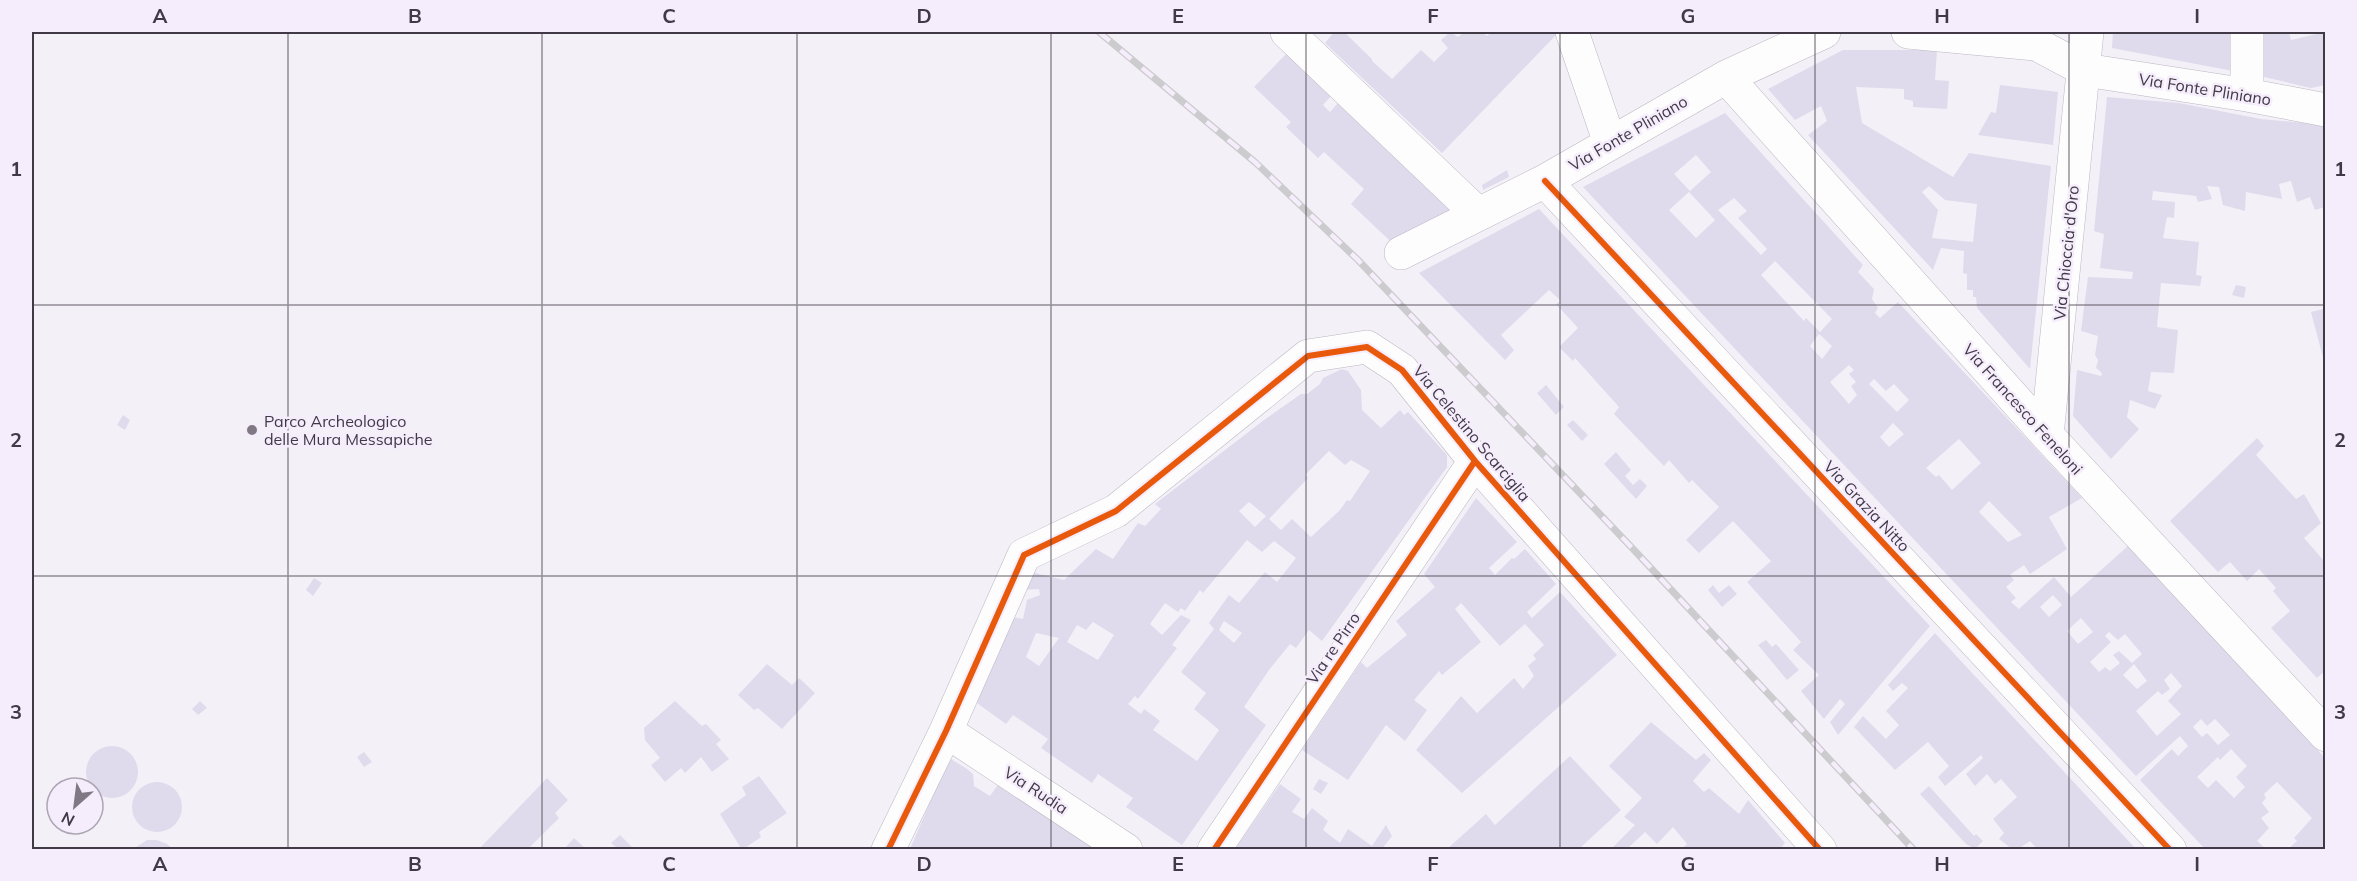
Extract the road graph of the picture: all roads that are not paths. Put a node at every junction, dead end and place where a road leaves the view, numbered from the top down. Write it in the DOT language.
graph roads {
  1 [pos="1287,32"];
  2 [pos="1572,32"];
  3 [pos="1824,32"];
  4 [pos="1908,32"];
  5 [pos="2087,32"];
  6 [pos="2247,32"];
  7 [pos="2085,70"];
  8 [pos="1726,77"];
  9 [pos="2247,95"];
  10 [pos="2325,110"];
  11 [pos="1611,143"];
  12 [pos="1545,181"];
  13 [pos="1478,214"];
  14 [pos="1401,253"];
  15 [pos="2047,435"];
  16 [pos="1475,461"];
  17 [pos="946,731"];
  18 [pos="2325,735"];
  19 [pos="888,849"];
  20 [pos="1126,849"];
  21 [pos="1214,849"];
  22 [pos="1820,849"];
  23 [pos="2170,849"];
  1 -- 13 [label="street"];
  2 -- 11 [label="street"];
  3 -- 8 [label="street, Via Fonte Pliniano"];
  4 -- 7 [label="street, Via Fonte Pliniano"];
  5 -- 7 [label="street"];
  6 -- 9 [label="street"];
  7 -- 9 [label="street, Via Fonte Pliniano"];
  7 -- 15 [label="street, Via Chioccia d'Oro"];
  8 -- 11 [label="street, Via Fonte Pliniano"];
  8 -- 15 [label="street, Via Francesco Feneloni"];
  9 -- 10 [label="street, Via Fonte Pliniano"];
  11 -- 12 [label="street, Via Fonte Pliniano"];
  12 -- 13 [label="street, Via Fonte Pliniano"];
  12 -- 23 [label="street, Via Grazia Nitto"];
  13 -- 14 [label="street, Via Fonte Pliniano"];
  15 -- 18 [label="street, Via Francesco Feneloni"];
  16 -- 17 [label="street, Via Celestino Scarciglia"];
  16 -- 21 [label="street, Via re Pirro"];
  16 -- 22 [label="street, Via Celestino Scarciglia"];
  17 -- 19 [label="street"];
  17 -- 20 [label="street, Via Rudia"];
}
